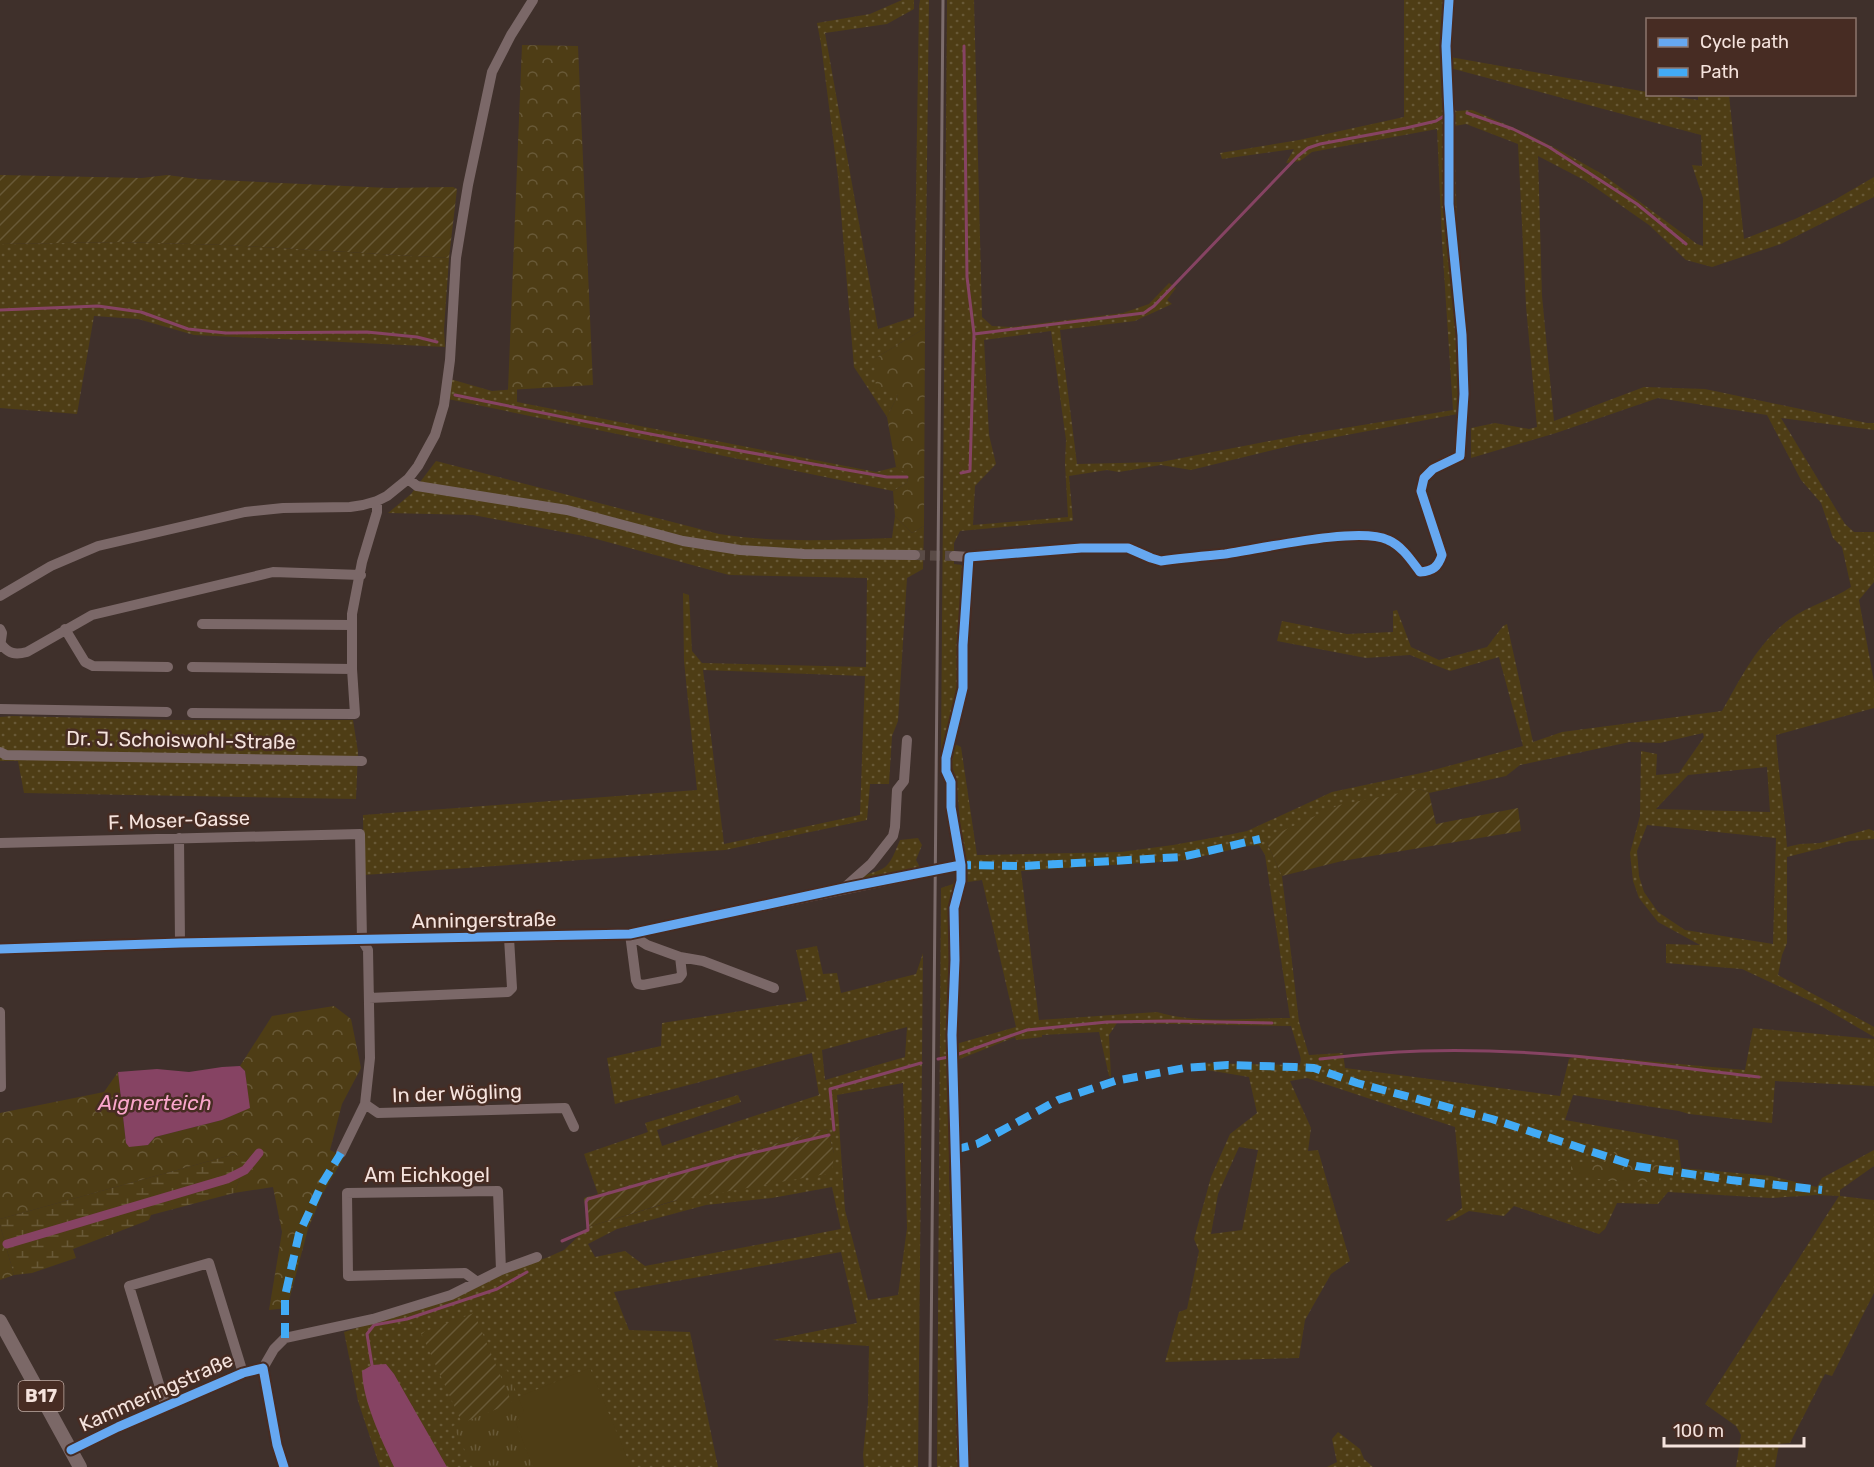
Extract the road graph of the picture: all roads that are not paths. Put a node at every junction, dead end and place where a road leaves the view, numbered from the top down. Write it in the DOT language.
graph roads {
  1 [pos="533,0"];
  2 [pos="408,479"];
  3 [pos="377,501"];
  4 [pos="1081,548"];
  5 [pos="915,555"];
  6 [pos="954,556"];
  7 [pos="361,575"];
  8 [pos="0,596"];
  9 [pos="202,624"];
  10 [pos="352,625"];
  11 [pos="0,629"];
  12 [pos="65,630"];
  13 [pos="0,646"];
  14 [pos="168,667"];
  15 [pos="192,667"];
  16 [pos="352,669"];
  17 [pos="0,709"];
  18 [pos="167,712"];
  19 [pos="192,713"];
  20 [pos="907,740"];
  21 [pos="0,752"];
  22 [pos="362,761"];
  23 [pos="179,838"];
  24 [pos="0,843"];
  25 [pos="961,865"];
  26 [pos="844,888"];
  27 [pos="630,934"];
  28 [pos="509,938"];
  29 [pos="363,940"];
  30 [pos="180,943"];
  31 [pos="0,949"];
  32 [pos="680,957"];
  33 [pos="774,988"];
  34 [pos="369,998"];
  35 [pos="0,1012"];
  36 [pos="1,1087"];
  37 [pos="366,1104"];
  38 [pos="574,1126"];
  39 [pos="340,1153"];
  40 [pos="537,1257"];
  41 [pos="501,1270"];
  42 [pos="476,1281"];
  43 [pos="0,1321"];
  44 [pos="263,1368"];
  45 [pos="243,1373"];
  46 [pos="166,1407"];
  47 [pos="71,1450"];
  48 [pos="80,1467"];
  49 [pos="284,1467"];
  1 -- 2 [label="street"];
  2 -- 3 [label="street"];
  2 -- 5 [label="street"];
  3 -- 7 [label="street, Dr. J. Schoiswohl-Straße"];
  3 -- 8 [label="street"];
  4 -- 6 [label="street"];
  7 -- 10 [label="street, Dr. J. Schoiswohl-Straße"];
  7 -- 12 [label="street"];
  9 -- 10 [label="street"];
  10 -- 16 [label="street, Dr. J. Schoiswohl-Straße"];
  11 -- 13 [label="street"];
  12 -- 13 [label="street"];
  12 -- 14 [label="street"];
  15 -- 16 [label="street"];
  16 -- 19 [label="street, Dr. J. Schoiswohl-Straße"];
  17 -- 18 [label="street, Dr. J. Schoiswohl-Straße"];
  20 -- 26 [label="street, Anningerstraße"];
  21 -- 22 [label="street, Dr. J. Schoiswohl-Straße"];
  23 -- 24 [label="street, F. Moser-Gasse"];
  23 -- 29 [label="street, F. Moser-Gasse"];
  23 -- 30 [label="street"];
  25 -- 26 [label="street, Anningerstraße, bridge"];
  26 -- 27 [label="street, Anningerstraße"];
  27 -- 28 [label="street, Anningerstraße"];
  27 -- 32 [label="street"];
  27 -- 32 [label="street"];
  28 -- 29 [label="street, Anningerstraße"];
  28 -- 34 [label="street"];
  29 -- 30 [label="street, Anningerstraße"];
  29 -- 34 [label="street, In der Wögling"];
  30 -- 31 [label="street, Anningerstraße"];
  32 -- 33 [label="street"];
  34 -- 37 [label="street, In der Wögling"];
  35 -- 36 [label="street"];
  37 -- 38 [label="street, In der Wögling"];
  37 -- 39 [label="street"];
  40 -- 41 [label="street, Kammeringstraße"];
  41 -- 42 [label="street, Kammeringstraße"];
  41 -- 42 [label="street, Am Eichkogel"];
  42 -- 44 [label="street, Kammeringstraße"];
  43 -- 47 [label="main road, B17"];
  44 -- 45 [label="street, Kammeringstraße"];
  44 -- 49 [label="street, Kammeringstraße"];
  45 -- 46 [label="street, Kammeringstraße"];
  45 -- 46 [label="street"];
  46 -- 47 [label="street, Kammeringstraße"];
  47 -- 48 [label="main road, B17"];
}
